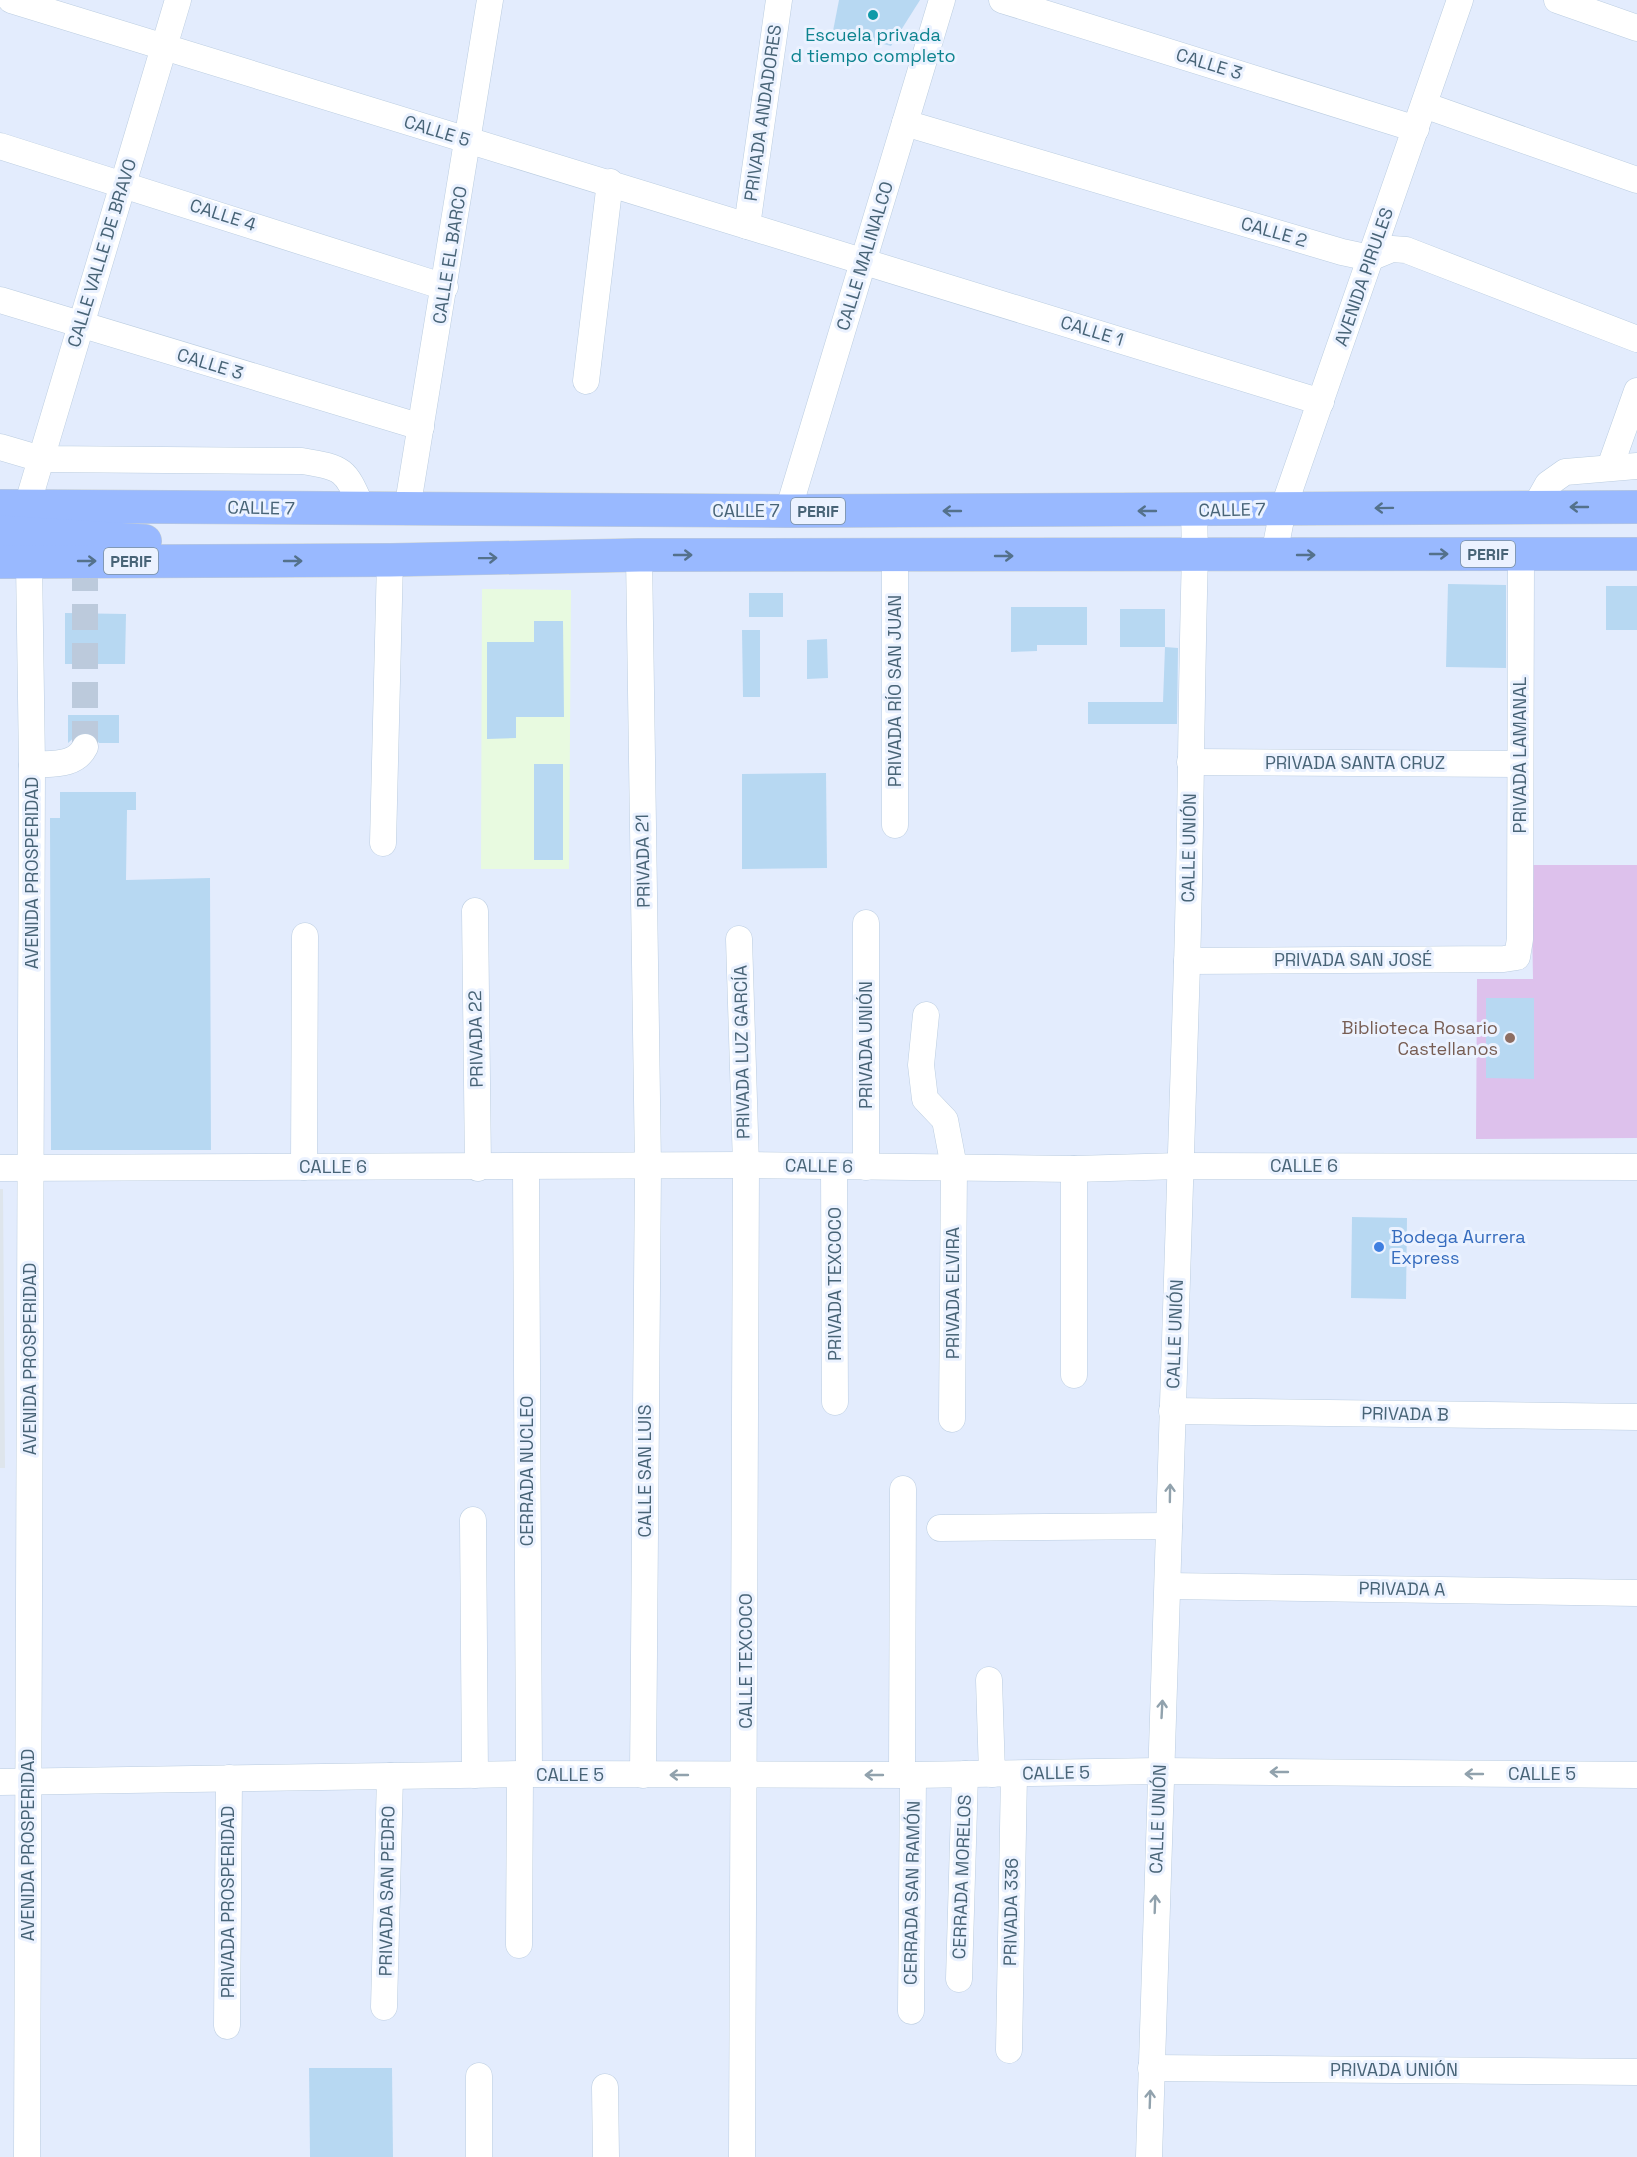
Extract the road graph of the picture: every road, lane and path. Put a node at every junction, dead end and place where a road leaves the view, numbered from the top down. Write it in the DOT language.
graph roads {
  1 [pos="11,0"];
  2 [pos="178,0"];
  3 [pos="490,0"];
  4 [pos="779,0"];
  5 [pos="942,0"];
  6 [pos="1002,0"];
  7 [pos="1460,0"];
  8 [pos="1557,0"];
  9 [pos="1637,28"];
  10 [pos="164,46"];
  11 [pos="1420,117"];
  12 [pos="905,123"];
  13 [pos="468,140"];
  14 [pos="0,146"];
  15 [pos="1637,180"];
  16 [pos="610,182"];
  17 [pos="123,183"];
  18 [pos="747,226"];
  19 [pos="1370,258"];
  20 [pos="863,261"];
  21 [pos="445,287"];
  22 [pos="0,300"];
  23 [pos="81,325"];
  24 [pos="1637,339"];
  25 [pos="586,381"];
  26 [pos="1637,391"];
  27 [pos="1321,402"];
  28 [pos="421,427"];
  29 [pos="0,447"];
  30 [pos="40,459"];
  31 [pos="1637,466"];
  32 [pos="1610,467"];
  33 [pos="13,506"];
  34 [pos="1535,507"];
  35 [pos="1637,507"];
  36 [pos="1283,509"];
  37 [pos="363,510"];
  38 [pos="407,510"];
  39 [pos="1194,510"];
  40 [pos="788,511"];
  41 [pos="0,532"];
  42 [pos="1521,554"];
  43 [pos="1637,554"];
  44 [pos="639,555"];
  45 [pos="1195,555"];
  46 [pos="1274,555"];
  47 [pos="895,556"];
  48 [pos="390,560"];
  49 [pos="234,561"];
  50 [pos="14,562"];
  51 [pos="84,747"];
  52 [pos="1190,762"];
  53 [pos="1520,764"];
  54 [pos="32,765"];
  55 [pos="895,825"];
  56 [pos="383,843"];
  57 [pos="475,911"];
  58 [pos="866,923"];
  59 [pos="305,936"];
  60 [pos="740,939"];
  61 [pos="1517,957"];
  62 [pos="1188,962"];
  63 [pos="926,1016"];
  64 [pos="746,1165"];
  65 [pos="1180,1166"];
  66 [pos="304,1167"];
  67 [pos="648,1167"];
  68 [pos="834,1167"];
  69 [pos="866,1167"];
  70 [pos="954,1167"];
  71 [pos="1637,1167"];
  72 [pos="0,1168"];
  73 [pos="32,1168"];
  74 [pos="478,1168"];
  75 [pos="526,1168"];
  76 [pos="1074,1169"];
  77 [pos="1074,1375"];
  78 [pos="835,1402"];
  79 [pos="1172,1412"];
  80 [pos="1637,1418"];
  81 [pos="952,1419"];
  82 [pos="903,1489"];
  83 [pos="473,1520"];
  84 [pos="1169,1526"];
  85 [pos="940,1528"];
  86 [pos="1168,1586"];
  87 [pos="1637,1593"];
  88 [pos="989,1680"];
  89 [pos="1159,1771"];
  90 [pos="525,1774"];
  91 [pos="965,1774"];
  92 [pos="1003,1774"];
  93 [pos="475,1775"];
  94 [pos="643,1775"];
  95 [pos="746,1775"];
  96 [pos="908,1775"];
  97 [pos="1637,1775"];
  98 [pos="390,1776"];
  99 [pos="229,1778"];
  100 [pos="28,1780"];
  101 [pos="0,1782"];
  102 [pos="519,1945"];
  103 [pos="959,1979"];
  104 [pos="384,2007"];
  105 [pos="911,2011"];
  106 [pos="227,2026"];
  107 [pos="1009,2050"];
  108 [pos="1151,2068"];
  109 [pos="1637,2072"];
  110 [pos="479,2076"];
  111 [pos="604,2087"];
  112 [pos="27,2157"];
  113 [pos="479,2157"];
  114 [pos="606,2157"];
  115 [pos="742,2157"];
  116 [pos="1149,2157"];
  1 -- 10 [label="street, CALLE 5"];
  2 -- 10 [label="street, CALLE VALLE DE BRAVO"];
  3 -- 13 [label="street, CALLE EL BARCO"];
  4 -- 18 [label="street, PRIVADA ANDADORES"];
  5 -- 12 [label="street, CALLE MALINALCO"];
  6 -- 11 [label="street, CALLE 3"];
  7 -- 11 [label="street, AVENIDA PIRULES"];
  8 -- 9 [label="street"];
  10 -- 13 [label="street, CALLE 5"];
  10 -- 17 [label="street, CALLE VALLE DE BRAVO"];
  11 -- 15 [label="street, CALLE 3"];
  11 -- 19 [label="street, AVENIDA PIRULES"];
  12 -- 19 [label="street, CALLE 2"];
  12 -- 20 [label="street, CALLE MALINALCO"];
  13 -- 16 [label="street, CALLE 5"];
  13 -- 21 [label="street, CALLE EL BARCO"];
  14 -- 17 [label="street, CALLE 4"];
  16 -- 18 [label="street, CALLE 5"];
  16 -- 25 [label="street"];
  17 -- 21 [label="street, CALLE 4"];
  17 -- 23 [label="street, CALLE VALLE DE BRAVO"];
  18 -- 20 [label="street, CALLE 5"];
  19 -- 24 [label="street, CALLE 2"];
  19 -- 27 [label="street, AVENIDA PIRULES"];
  20 -- 27 [label="street, CALLE 1"];
  20 -- 40 [label="street, CALLE MALINALCO"];
  21 -- 28 [label="street, CALLE EL BARCO"];
  22 -- 23 [label="street, CALLE 3"];
  23 -- 28 [label="street, CALLE 3"];
  23 -- 30 [label="street, CALLE VALLE DE BRAVO"];
  26 -- 32 [label="street"];
  27 -- 36 [label="street, AVENIDA PIRULES"];
  28 -- 38 [label="street, CALLE EL BARCO"];
  29 -- 30 [label="street"];
  30 -- 33 [label="street, CALLE VALLE DE BRAVO"];
  30 -- 37 [label="street"];
  31 -- 32 [label="street"];
  32 -- 34 [label="street"];
  33 -- 37 [label="main road, CALLE 7 / PERIF"];
  35 -- 34 [label="main road, CALLE 7 / PERIF, one-way"];
  34 -- 36 [label="main road, CALLE 7 / PERIF, one-way"];
  36 -- 39 [label="main road, CALLE 7 / PERIF"];
  36 -- 46 [label="street, AVENIDA PIRULES"];
  37 -- 38 [label="main road, CALLE 7 / PERIF"];
  38 -- 40 [label="main road, CALLE 7 / PERIF"];
  39 -- 40 [label="main road, CALLE 7 / PERIF, one-way"];
  39 -- 45 [label="street, CALLE UNIÓN"];
  41 -- 49 [label="main road"];
  42 -- 43 [label="main road, PERIF"];
  46 -- 42 [label="main road, PERIF, one-way"];
  42 -- 53 [label="street, PRIVADA LAMANAL"];
  44 -- 47 [label="main road, PERIF, one-way"];
  48 -- 44 [label="main road, PERIF, one-way"];
  44 -- 67 [label="street, PRIVADA 21"];
  45 -- 46 [label="main road, PERIF"];
  47 -- 45 [label="main road, PERIF, one-way"];
  45 -- 52 [label="street, CALLE UNIÓN"];
  47 -- 55 [label="street, PRIVADA RÍO SAN JUAN"];
  49 -- 48 [label="main road, PERIF, one-way"];
  48 -- 56 [label="street"];
  50 -- 49 [label="main road, PERIF, one-way"];
  50 -- 54 [label="street, AVENIDA PROSPERIDAD"];
  51 -- 54 [label="street"];
  52 -- 53 [label="street, PRIVADA SANTA CRUZ"];
  52 -- 62 [label="street, CALLE UNIÓN"];
  53 -- 61 [label="street, PRIVADA LAMANAL"];
  54 -- 73 [label="street, AVENIDA PROSPERIDAD"];
  57 -- 74 [label="street, PRIVADA 22"];
  58 -- 69 [label="street, PRIVADA UNIÓN"];
  59 -- 66 [label="street"];
  60 -- 64 [label="street, PRIVADA LUZ GARCÍA"];
  61 -- 62 [label="street, PRIVADA SAN JOSÉ"];
  62 -- 65 [label="street, CALLE UNIÓN"];
  63 -- 70 [label="street, PRIVADA ELVIRA"];
  64 -- 67 [label="street, CALLE 6"];
  64 -- 68 [label="street, CALLE 6"];
  64 -- 95 [label="street, CALLE TEXCOCO"];
  65 -- 71 [label="street, CALLE 6"];
  65 -- 76 [label="street, CALLE 6"];
  65 -- 79 [label="street, CALLE UNIÓN"];
  66 -- 73 [label="street, CALLE 6"];
  66 -- 74 [label="street, CALLE 6"];
  67 -- 75 [label="street, CALLE 6"];
  67 -- 94 [label="street, CALLE SAN LUIS"];
  68 -- 69 [label="street, CALLE 6"];
  68 -- 78 [label="street, PRIVADA TEXCOCO"];
  69 -- 70 [label="street, CALLE 6"];
  70 -- 76 [label="street, CALLE 6"];
  70 -- 81 [label="street, PRIVADA ELVIRA"];
  72 -- 73 [label="street, CALLE 6"];
  73 -- 100 [label="street, AVENIDA PROSPERIDAD"];
  74 -- 75 [label="street, CALLE 6"];
  75 -- 90 [label="street, CERRADA NUCLEO"];
  76 -- 77 [label="street"];
  79 -- 80 [label="street, PRIVADA B"];
  84 -- 79 [label="street, CALLE UNIÓN, one-way"];
  82 -- 96 [label="street, CERRADA SAN RAMÓN"];
  83 -- 93 [label="street"];
  84 -- 85 [label="street"];
  84 -- 86 [label="street, CALLE UNIÓN"];
  86 -- 87 [label="street, PRIVADA A"];
  89 -- 86 [label="street, CALLE UNIÓN, one-way"];
  88 -- 92 [label="street, PRIVADA 336"];
  89 -- 92 [label="street, CALLE 5"];
  97 -- 89 [label="street, CALLE 5, one-way"];
  108 -- 89 [label="street, CALLE UNIÓN, one-way"];
  90 -- 93 [label="street, CALLE 5"];
  90 -- 94 [label="street, CALLE 5"];
  90 -- 102 [label="street, CERRADA NUCLEO"];
  91 -- 92 [label="street, CALLE 5"];
  91 -- 96 [label="street, CALLE 5"];
  91 -- 103 [label="street, CERRADA MORELOS"];
  92 -- 107 [label="street, PRIVADA 336"];
  93 -- 98 [label="street, CALLE 5"];
  95 -- 94 [label="street, CALLE 5, one-way"];
  96 -- 95 [label="street, CALLE 5, one-way"];
  95 -- 115 [label="street, CALLE TEXCOCO"];
  96 -- 105 [label="street, CERRADA SAN RAMÓN"];
  98 -- 99 [label="street, CALLE 5"];
  98 -- 104 [label="street, PRIVADA SAN PEDRO"];
  99 -- 100 [label="street, CALLE 5"];
  99 -- 106 [label="street, PRIVADA PROSPERIDAD"];
  100 -- 101 [label="street, CALLE 5"];
  100 -- 112 [label="street, AVENIDA PROSPERIDAD"];
  108 -- 109 [label="street, PRIVADA UNIÓN"];
  116 -- 108 [label="street, CALLE UNIÓN, one-way"];
  110 -- 113 [label="street"];
  111 -- 114 [label="street"];
}
